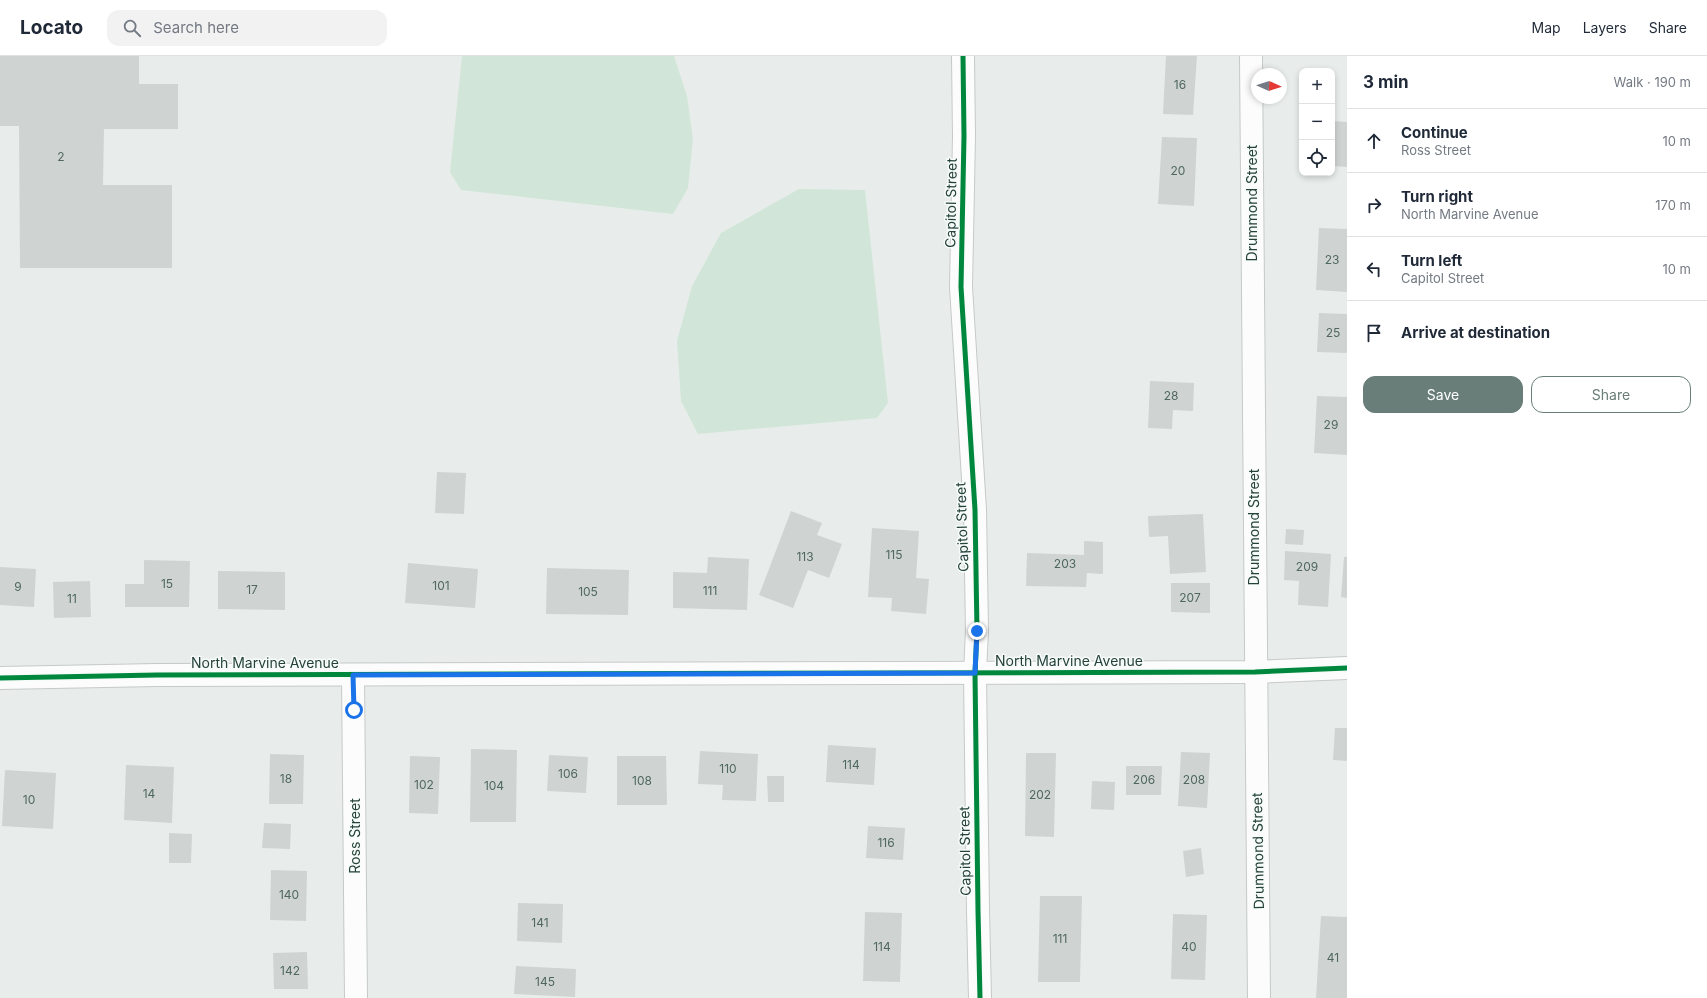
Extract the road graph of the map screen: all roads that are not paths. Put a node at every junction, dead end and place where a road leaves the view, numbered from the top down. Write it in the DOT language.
graph roads {
  1 [pos="963,56"];
  2 [pos="1251,56"];
  3 [pos="1347,668"];
  4 [pos="1255,672"];
  5 [pos="975,673"];
  6 [pos="353,675"];
  7 [pos="0,678"];
  8 [pos="356,998"];
  9 [pos="980,998"];
  10 [pos="1259,998"];
  1 -- 5 [label="street, Capitol Street"];
  2 -- 4 [label="street, Drummond Street"];
  3 -- 4 [label="street, North Marvine Avenue"];
  4 -- 5 [label="street, North Marvine Avenue"];
  4 -- 10 [label="street, Drummond Street"];
  5 -- 6 [label="street, North Marvine Avenue"];
  5 -- 9 [label="street, Capitol Street"];
  6 -- 7 [label="street, North Marvine Avenue"];
  6 -- 8 [label="street, Ross Street"];
}
